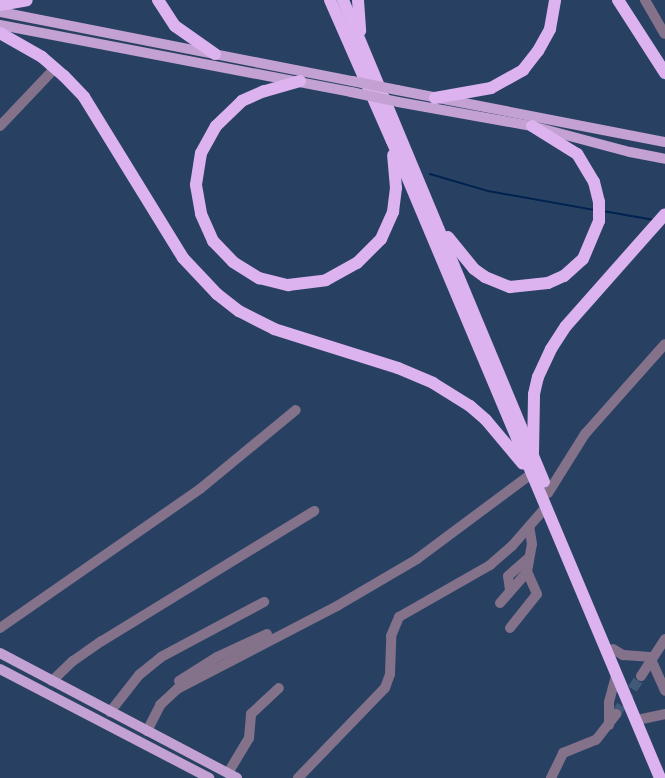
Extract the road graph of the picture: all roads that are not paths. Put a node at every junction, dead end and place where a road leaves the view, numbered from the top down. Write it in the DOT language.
graph roads {
  1 [pos="27,0"];
  2 [pos="158,0"];
  3 [pos="330,0"];
  4 [pos="344,0"];
  5 [pos="358,0"];
  6 [pos="555,0"];
  7 [pos="618,0"];
  8 [pos="645,0"];
  9 [pos="0,5"];
  10 [pos="0,12"];
  11 [pos="0,25"];
  12 [pos="0,33"];
  13 [pos="665,34"];
  14 [pos="360,40"];
  15 [pos="215,54"];
  16 [pos="55,68"];
  17 [pos="665,73"];
  18 [pos="300,81"];
  19 [pos="435,98"];
  20 [pos="0,126"];
  21 [pos="532,126"];
  22 [pos="392,141"];
  23 [pos="665,142"];
  24 [pos="665,159"];
  25 [pos="665,214"];
  26 [pos="436,221"];
  27 [pos="665,344"];
  28 [pos="296,410"];
  29 [pos="533,456"];
  30 [pos="531,473"];
  31 [pos="548,492"];
  32 [pos="546,507"];
  33 [pos="314,511"];
  34 [pos="529,526"];
  35 [pos="529,558"];
  36 [pos="527,572"];
  37 [pos="510,590"];
  38 [pos="264,602"];
  39 [pos="500,603"];
  40 [pos="306,616"];
  41 [pos="0,628"];
  42 [pos="510,628"];
  43 [pos="665,639"];
  44 [pos="613,649"];
  45 [pos="0,653"];
  46 [pos="652,660"];
  47 [pos="0,669"];
  48 [pos="616,675"];
  49 [pos="641,676"];
  50 [pos="52,681"];
  51 [pos="279,688"];
  52 [pos="665,690"];
  53 [pos="166,698"];
  54 [pos="110,712"];
  55 [pos="616,714"];
  56 [pos="665,714"];
  57 [pos="642,719"];
  58 [pos="609,725"];
  59 [pos="147,731"];
  60 [pos="652,759"];
  61 [pos="228,773"];
  62 [pos="665,773"];
  63 [pos="209,778"];
  64 [pos="237,778"];
  65 [pos="298,778"];
  66 [pos="551,778"];
  67 [pos="651,778"];
  68 [pos="660,778"];
  1 -- 9 [label="highway"];
  2 -- 15 [label="highway"];
  3 -- 22 [label="highway"];
  4 -- 14 [label="highway"];
  5 -- 14 [label="highway"];
  6 -- 19 [label="highway"];
  7 -- 17 [label="highway"];
  8 -- 13 [label="street"];
  10 -- 15 [label="main road"];
  11 -- 18 [label="main road"];
  12 -- 16 [label="highway"];
  14 -- 26 [label="highway"];
  15 -- 19 [label="main road, bridge"];
  16 -- 20 [label="street"];
  16 -- 30 [label="highway"];
  18 -- 21 [label="main road, bridge"];
  18 -- 22 [label="highway"];
  19 -- 23 [label="main road"];
  21 -- 24 [label="main road"];
  21 -- 26 [label="highway"];
  22 -- 30 [label="highway"];
  25 -- 29 [label="highway"];
  26 -- 29 [label="highway"];
  27 -- 31 [label="street"];
  28 -- 41 [label="street"];
  29 -- 31 [label="highway"];
  30 -- 32 [label="highway"];
  30 -- 53 [label="street"];
  31 -- 44 [label="highway"];
  32 -- 34 [label="street"];
  32 -- 48 [label="highway"];
  33 -- 50 [label="street"];
  34 -- 35 [label="street"];
  34 -- 65 [label="street"];
  35 -- 36 [label="street"];
  35 -- 37 [label="street"];
  36 -- 37 [label="street"];
  36 -- 42 [label="street"];
  37 -- 39 [label="street"];
  38 -- 54 [label="street"];
  40 -- 53 [label="street"];
  43 -- 46 [label="street"];
  44 -- 46 [label="street"];
  44 -- 57 [label="highway"];
  45 -- 50 [label="main road"];
  46 -- 49 [label="street"];
  46 -- 52 [label="street"];
  47 -- 63 [label="main road"];
  48 -- 58 [label="street"];
  48 -- 60 [label="highway"];
  50 -- 54 [label="main road"];
  51 -- 61 [label="street"];
  53 -- 59 [label="street"];
  54 -- 59 [label="main road"];
  55 -- 58 [label="street"];
  56 -- 57 [label="street"];
  57 -- 62 [label="highway"];
  58 -- 66 [label="street"];
  59 -- 61 [label="main road"];
  60 -- 67 [label="highway"];
  60 -- 68 [label="highway"];
  61 -- 64 [label="main road"];
}
